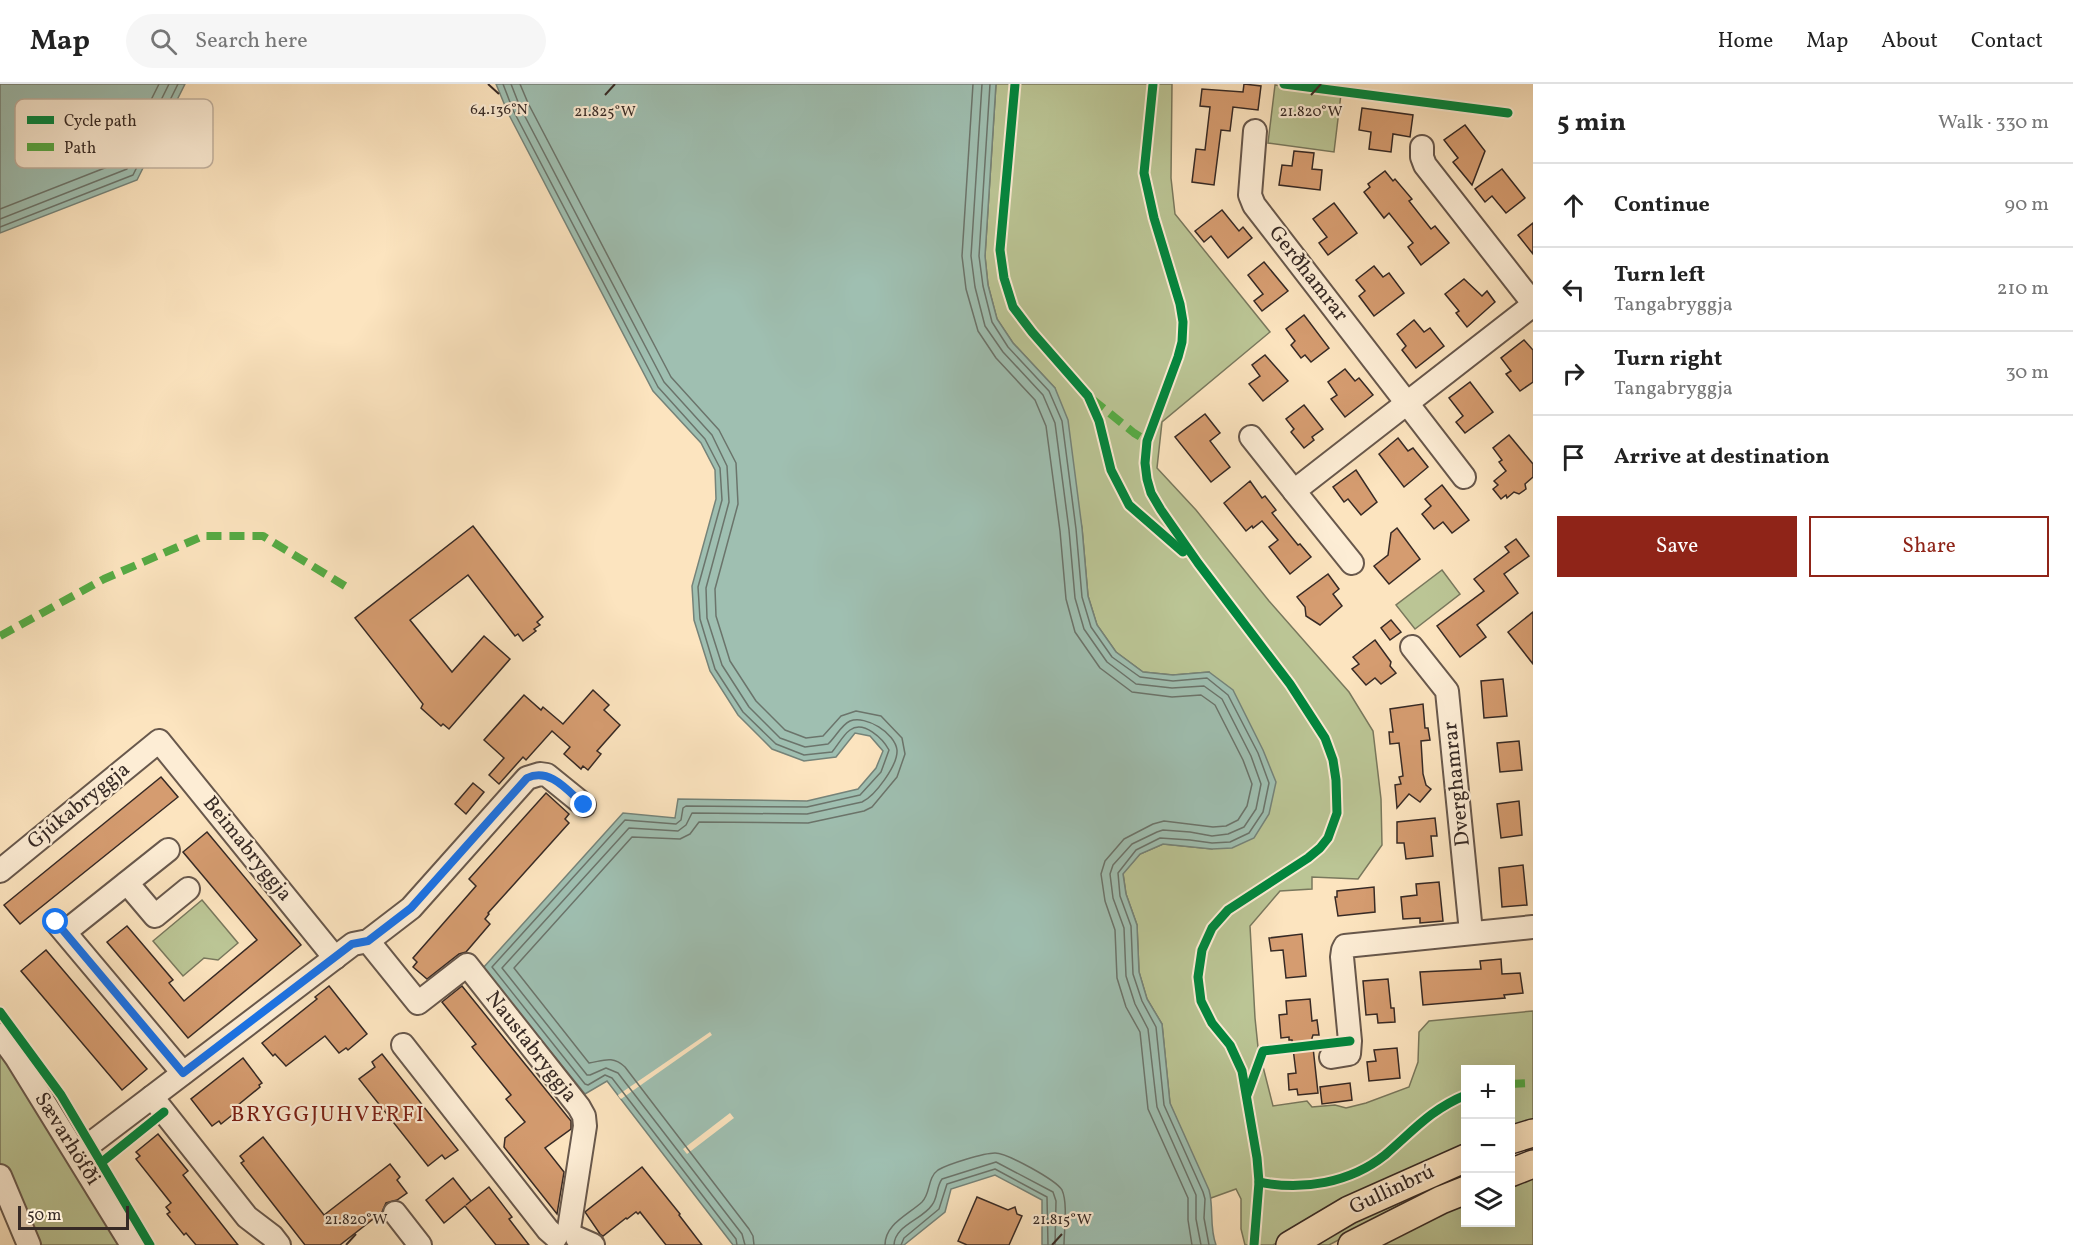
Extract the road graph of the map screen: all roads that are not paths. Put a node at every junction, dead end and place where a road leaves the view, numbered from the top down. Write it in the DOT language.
graph roads {
  1 [pos="1256,132"];
  2 [pos="1422,147"];
  3 [pos="1533,304"];
  4 [pos="1407,402"];
  5 [pos="1251,437"];
  6 [pos="1464,477"];
  7 [pos="1294,491"];
  8 [pos="1352,563"];
  9 [pos="1412,647"];
  10 [pos="159,741"];
  11 [pos="584,805"];
  12 [pos="168,850"];
  13 [pos="0,871"];
  14 [pos="127,883"];
  15 [pos="188,889"];
  16 [pos="1533,927"];
  17 [pos="1471,932"];
  18 [pos="368,941"];
  19 [pos="335,958"];
  20 [pos="0,1035"];
  21 [pos="403,1045"];
  22 [pos="1331,1057"];
  23 [pos="183,1073"];
  24 [pos="152,1097"];
  25 [pos="1533,1133"];
  26 [pos="1515,1138"];
  27 [pos="77,1154"];
  28 [pos="1461,1160"];
  29 [pos="1533,1164"];
  30 [pos="1515,1171"];
  31 [pos="0,1176"];
  32 [pos="1461,1192"];
  33 [pos="395,1213"];
  34 [pos="275,1240"];
  35 [pos="571,1240"];
  36 [pos="29,1245"];
  37 [pos="132,1245"];
  38 [pos="420,1245"];
  39 [pos="1290,1245"];
  40 [pos="1352,1245"];
  1 -- 4 [label="street, Gerðhamrar"];
  2 -- 3 [label="street"];
  3 -- 4 [label="street"];
  4 -- 6 [label="street, Gerðhamrar"];
  4 -- 7 [label="street"];
  5 -- 7 [label="street"];
  7 -- 8 [label="street"];
  9 -- 17 [label="street, Dverghamrar"];
  10 -- 13 [label="street, Gjúkabryggja"];
  10 -- 19 [label="street, Beimabryggja"];
  11 -- 18 [label="street"];
  12 -- 14 [label="street"];
  14 -- 15 [label="street"];
  14 -- 23 [label="street"];
  16 -- 17 [label="street"];
  17 -- 22 [label="street"];
  18 -- 19 [label="street"];
  18 -- 35 [label="street, Naustabryggja"];
  19 -- 23 [label="street"];
  20 -- 27 [label="street, Sævarhöfði"];
  21 -- 35 [label="street, Naustabryggja"];
  23 -- 24 [label="street"];
  24 -- 27 [label="street"];
  24 -- 34 [label="street"];
  25 -- 26 [label="main road"];
  27 -- 37 [label="street, Sævarhöfði"];
  28 -- 39 [label="main road, Gullinbrú"];
  29 -- 30 [label="main road"];
  31 -- 36 [label="street"];
  32 -- 40 [label="main road, Gullinbrú"];
  33 -- 38 [label="street"];
}
